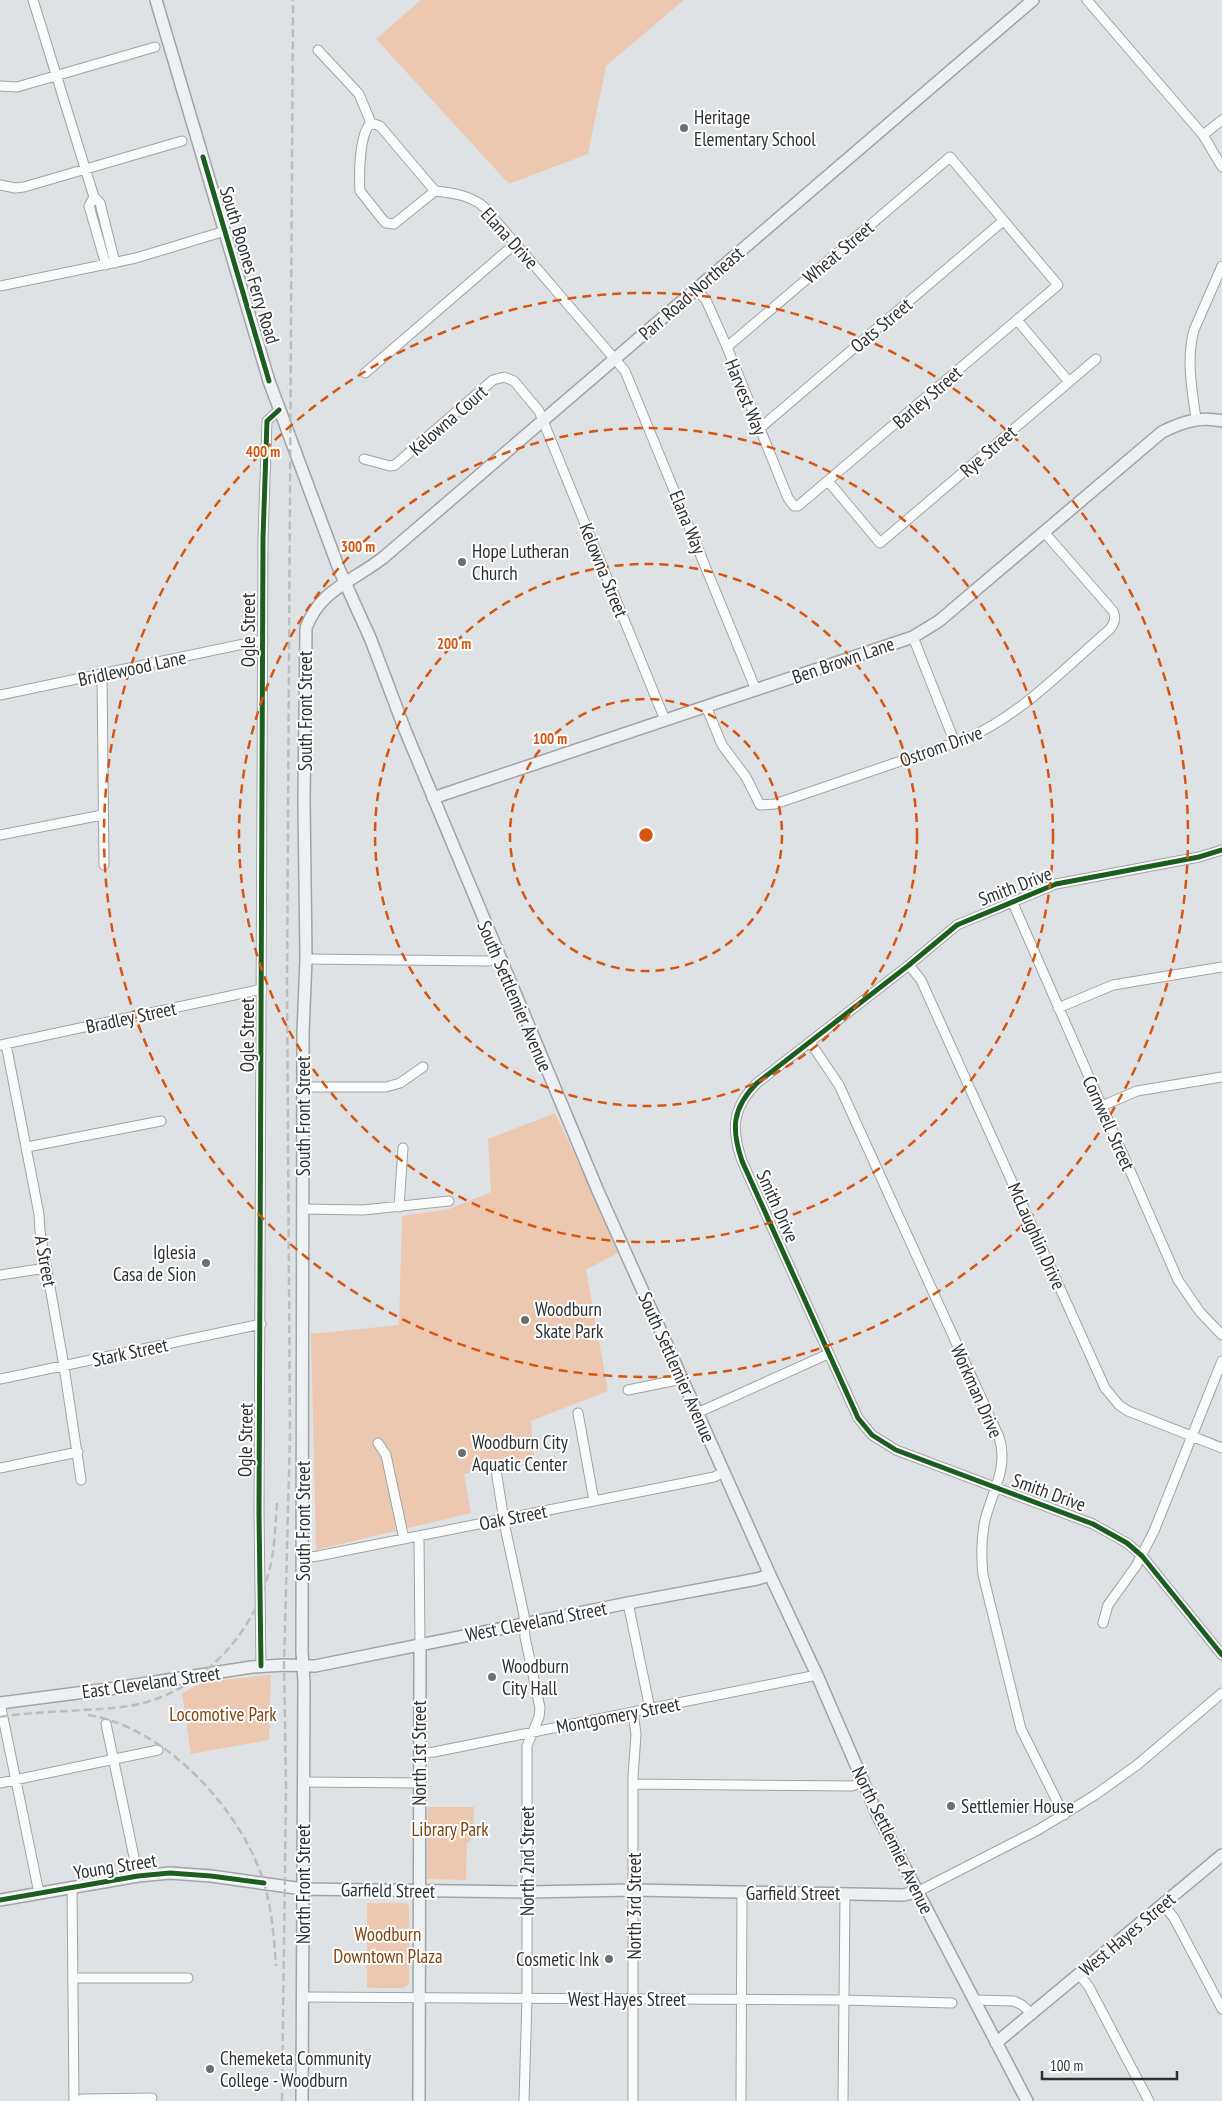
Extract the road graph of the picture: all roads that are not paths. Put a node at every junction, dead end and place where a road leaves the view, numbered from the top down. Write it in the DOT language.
graph roads {
  1 [pos="33,0"];
  2 [pos="156,0"];
  3 [pos="1033,0"];
  4 [pos="1087,0"];
  5 [pos="155,47"];
  6 [pos="318,50"];
  7 [pos="56,76"];
  8 [pos="0,86"];
  9 [pos="1222,120"];
  10 [pos="371,123"];
  11 [pos="1203,135"];
  12 [pos="182,141"];
  13 [pos="1222,167"];
  14 [pos="85,169"];
  15 [pos="0,185"];
  16 [pos="435,191"];
  17 [pos="97,200"];
  18 [pos="1004,221"];
  19 [pos="225,231"];
  20 [pos="516,243"];
  21 [pos="111,264"];
  22 [pos="1222,266"];
  23 [pos="0,286"];
  24 [pos="696,288"];
  25 [pos="1017,320"];
  26 [pos="727,346"];
  27 [pos="615,358"];
  28 [pos="1096,359"];
  29 [pos="365,373"];
  30 [pos="1069,382"];
  31 [pos="279,410"];
  32 [pos="1196,419"];
  33 [pos="543,420"];
  34 [pos="1222,420"];
  35 [pos="759,429"];
  36 [pos="364,459"];
  37 [pos="828,481"];
  38 [pos="794,506"];
  39 [pos="1044,532"];
  40 [pos="346,582"];
  41 [pos="913,637"];
  42 [pos="263,640"];
  43 [pos="102,674"];
  44 [pos="756,690"];
  45 [pos="0,694"];
  46 [pos="706,706"];
  47 [pos="665,720"];
  48 [pos="955,743"];
  49 [pos="433,798"];
  50 [pos="102,815"];
  51 [pos="0,835"];
  52 [pos="1222,850"];
  53 [pos="104,865"];
  54 [pos="1012,901"];
  55 [pos="499,957"];
  56 [pos="306,959"];
  57 [pos="909,965"];
  58 [pos="1222,967"];
  59 [pos="262,989"];
  60 [pos="1058,1008"];
  61 [pos="810,1042"];
  62 [pos="3,1045"];
  63 [pos="423,1067"];
  64 [pos="1222,1077"];
  65 [pos="303,1087"];
  66 [pos="1102,1106"];
  67 [pos="161,1120"];
  68 [pos="26,1147"];
  69 [pos="403,1148"];
  70 [pos="449,1201"];
  71 [pos="399,1207"];
  72 [pos="302,1209"];
  73 [pos="46,1268"];
  74 [pos="0,1275"];
  75 [pos="260,1324"];
  76 [pos="1222,1335"];
  77 [pos="828,1354"];
  78 [pos="1222,1361"];
  79 [pos="64,1366"];
  80 [pos="682,1378"];
  81 [pos="0,1379"];
  82 [pos="628,1390"];
  83 [pos="578,1413"];
  84 [pos="697,1413"];
  85 [pos="1191,1436"];
  86 [pos="378,1443"];
  87 [pos="1222,1448"];
  88 [pos="78,1452"];
  89 [pos="0,1468"];
  90 [pos="496,1470"];
  91 [pos="724,1472"];
  92 [pos="81,1480"];
  93 [pos="996,1488"];
  94 [pos="594,1501"];
  95 [pos="504,1518"];
  96 [pos="420,1536"];
  97 [pos="404,1539"];
  98 [pos="1142,1556"];
  99 [pos="302,1558"];
  100 [pos="770,1575"];
  101 [pos="628,1603"];
  102 [pos="1103,1623"];
  103 [pos="524,1624"];
  104 [pos="420,1645"];
  105 [pos="1222,1655"];
  106 [pos="261,1666"];
  107 [pos="303,1666"];
  108 [pos="817,1676"];
  109 [pos="1222,1693"];
  110 [pos="0,1703"];
  111 [pos="650,1709"];
  112 [pos="633,1712"];
  113 [pos="106,1724"];
  114 [pos="532,1732"];
  115 [pos="158,1750"];
  116 [pos="419,1753"];
  117 [pos="112,1760"];
  118 [pos="16,1780"];
  119 [pos="304,1782"];
  120 [pos="863,1782"];
  121 [pos="0,1783"];
  122 [pos="419,1783"];
  123 [pos="634,1784"];
  124 [pos="1064,1814"];
  125 [pos="1222,1855"];
  126 [pos="138,1876"];
  127 [pos="72,1888"];
  128 [pos="303,1889"];
  129 [pos="635,1890"];
  130 [pos="420,1891"];
  131 [pos="527,1892"];
  132 [pos="742,1892"];
  133 [pos="917,1892"];
  134 [pos="845,1893"];
  135 [pos="39,1894"];
  136 [pos="0,1900"];
  137 [pos="1163,1904"];
  138 [pos="1079,1974"];
  139 [pos="74,1978"];
  140 [pos="188,1978"];
  141 [pos="302,1997"];
  142 [pos="527,1998"];
  143 [pos="419,1999"];
  144 [pos="634,1999"];
  145 [pos="742,1999"];
  146 [pos="844,2000"];
  147 [pos="974,2000"];
  148 [pos="952,2003"];
  149 [pos="1222,2009"];
  150 [pos="1032,2014"];
  151 [pos="996,2043"];
  152 [pos="152,2098"];
  153 [pos="74,2101"];
  154 [pos="79,2101"];
  155 [pos="302,2101"];
  156 [pos="419,2101"];
  157 [pos="524,2101"];
  158 [pos="633,2101"];
  159 [pos="742,2101"];
  160 [pos="843,2101"];
  161 [pos="1026,2101"];
  162 [pos="1149,2101"];
  1 -- 7 [label="street"];
  2 -- 19 [label="main road, South Boones Ferry Road"];
  3 -- 24 [label="main road, Parr Road Northeast"];
  4 -- 11 [label="street"];
  5 -- 7 [label="street"];
  6 -- 10 [label="street"];
  7 -- 8 [label="street"];
  7 -- 14 [label="street"];
  9 -- 11 [label="street"];
  10 -- 16 [label="street"];
  10 -- 16 [label="street"];
  11 -- 13 [label="street"];
  12 -- 14 [label="street"];
  14 -- 15 [label="street"];
  14 -- 17 [label="street"];
  16 -- 20 [label="street, Elana Drive"];
  17 -- 21 [label="street"];
  17 -- 21 [label="street"];
  18 -- 25 [label="street, Barley Street"];
  18 -- 26 [label="street, Wheat Street"];
  18 -- 35 [label="street, Oats Street"];
  19 -- 21 [label="street"];
  19 -- 31 [label="main road, South Boones Ferry Road"];
  20 -- 27 [label="street, Elana Drive"];
  20 -- 29 [label="street"];
  21 -- 23 [label="street"];
  22 -- 32 [label="street"];
  24 -- 26 [label="street, Harvest Way"];
  24 -- 27 [label="main road, Parr Road Northeast"];
  25 -- 30 [label="street"];
  25 -- 37 [label="street, Barley Street"];
  26 -- 35 [label="street, Harvest Way"];
  27 -- 33 [label="main road, Parr Road Northeast"];
  27 -- 44 [label="street, Elana Way"];
  28 -- 30 [label="street, Rye Street"];
  30 -- 37 [label="street, Rye Street"];
  31 -- 40 [label="main road, South Settlemier Avenue"];
  31 -- 42 [label="street, Ogle Street"];
  32 -- 34 [label="main road"];
  32 -- 39 [label="main road, Ben Brown Lane"];
  33 -- 36 [label="street, Kelowna Court"];
  33 -- 40 [label="main road, Parr Road Northeast"];
  33 -- 47 [label="street, Kelowna Street"];
  35 -- 38 [label="street, Harvest Way"];
  37 -- 38 [label="street, Barley Street"];
  39 -- 41 [label="main road, Ben Brown Lane"];
  39 -- 48 [label="street, Ostrom Drive"];
  40 -- 49 [label="main road, South Settlemier Avenue"];
  40 -- 56 [label="main road, South Front Street"];
  41 -- 44 [label="main road, Ben Brown Lane"];
  41 -- 48 [label="street"];
  42 -- 43 [label="street, Bridlewood Lane"];
  42 -- 59 [label="street, Ogle Street"];
  43 -- 45 [label="street, Bridlewood Lane"];
  43 -- 50 [label="street"];
  44 -- 46 [label="main road, Ben Brown Lane"];
  46 -- 47 [label="main road, Ben Brown Lane"];
  46 -- 48 [label="street, Ostrom Drive"];
  47 -- 49 [label="main road, Ben Brown Lane"];
  49 -- 55 [label="main road, South Settlemier Avenue"];
  50 -- 51 [label="street"];
  50 -- 53 [label="street"];
  52 -- 54 [label="street, Smith Drive"];
  54 -- 57 [label="street, Smith Drive"];
  54 -- 60 [label="street, Cornwell Street"];
  55 -- 56 [label="street"];
  55 -- 80 [label="main road, South Settlemier Avenue"];
  56 -- 65 [label="main road, South Front Street"];
  57 -- 61 [label="street, Smith Drive"];
  57 -- 85 [label="street, McLaughlin Drive"];
  58 -- 60 [label="street"];
  59 -- 62 [label="street, Bradley Street"];
  59 -- 75 [label="street, Ogle Street"];
  60 -- 66 [label="street, Cornwell Street"];
  61 -- 77 [label="street, Smith Drive"];
  61 -- 93 [label="street, Workman Drive"];
  62 -- 68 [label="street, A Street"];
  63 -- 65 [label="street"];
  64 -- 66 [label="street"];
  65 -- 72 [label="main road, South Front Street"];
  66 -- 76 [label="street, Cornwell Street"];
  67 -- 68 [label="street"];
  68 -- 73 [label="street, A Street"];
  69 -- 71 [label="street"];
  70 -- 71 [label="street"];
  71 -- 72 [label="street"];
  72 -- 99 [label="main road, South Front Street"];
  73 -- 74 [label="street"];
  73 -- 79 [label="street, A Street"];
  75 -- 79 [label="street, Stark Street"];
  75 -- 106 [label="street, Ogle Street"];
  77 -- 84 [label="street"];
  77 -- 93 [label="street, Smith Drive"];
  78 -- 85 [label="street"];
  79 -- 81 [label="street, Stark Street"];
  79 -- 88 [label="street, A Street"];
  80 -- 82 [label="street"];
  80 -- 84 [label="main road, South Settlemier Avenue"];
  83 -- 94 [label="street"];
  84 -- 91 [label="main road, South Settlemier Avenue"];
  85 -- 87 [label="street, McLaughlin Drive"];
  85 -- 98 [label="street"];
  86 -- 97 [label="street"];
  88 -- 89 [label="street"];
  88 -- 92 [label="street, A Street"];
  90 -- 95 [label="street, North 2nd Street"];
  91 -- 94 [label="street, Oak Street"];
  91 -- 100 [label="main road, South Settlemier Avenue"];
  93 -- 98 [label="street, Smith Drive"];
  93 -- 124 [label="street, Workman Drive"];
  94 -- 95 [label="street, Oak Street"];
  95 -- 96 [label="street, Oak Street"];
  95 -- 103 [label="street, North 2nd Street"];
  96 -- 97 [label="street, Oak Street"];
  96 -- 104 [label="street"];
  97 -- 99 [label="street, Oak Street"];
  98 -- 102 [label="street"];
  98 -- 105 [label="street, Smith Drive"];
  99 -- 107 [label="main road, South Front Street"];
  100 -- 101 [label="main road, West Cleveland Street"];
  100 -- 108 [label="main road, North Settlemier Avenue"];
  101 -- 103 [label="main road, West Cleveland Street"];
  101 -- 111 [label="street"];
  103 -- 104 [label="main road, West Cleveland Street"];
  103 -- 114 [label="street, North 2nd Street"];
  104 -- 107 [label="main road, West Cleveland Street"];
  104 -- 116 [label="main road, North 1st Street"];
  106 -- 107 [label="main road, East Cleveland Street"];
  106 -- 110 [label="main road, East Cleveland Street"];
  107 -- 119 [label="main road, North Front Street"];
  108 -- 111 [label="street, Montgomery Street"];
  108 -- 120 [label="main road, North Settlemier Avenue"];
  109 -- 124 [label="street, Garfield Street"];
  110 -- 118 [label="street"];
  111 -- 112 [label="street, Montgomery Street"];
  112 -- 114 [label="street, Montgomery Street"];
  112 -- 123 [label="street, North 3rd Street"];
  113 -- 117 [label="street"];
  114 -- 116 [label="street, Montgomery Street"];
  114 -- 131 [label="street, North 2nd Street"];
  115 -- 117 [label="street"];
  116 -- 122 [label="main road, North 1st Street"];
  117 -- 118 [label="street"];
  117 -- 126 [label="street"];
  118 -- 121 [label="street"];
  118 -- 135 [label="street"];
  119 -- 122 [label="street"];
  119 -- 128 [label="main road, North Front Street"];
  120 -- 123 [label="street"];
  120 -- 133 [label="main road, North Settlemier Avenue"];
  122 -- 130 [label="main road, North 1st Street"];
  123 -- 129 [label="street, North 3rd Street"];
  124 -- 133 [label="street, Garfield Street"];
  125 -- 137 [label="main road, West Hayes Street"];
  126 -- 127 [label="main road, Young Street"];
  126 -- 128 [label="main road, Young Street"];
  127 -- 135 [label="main road, Young Street"];
  127 -- 139 [label="street"];
  128 -- 130 [label="main road, Garfield Street"];
  128 -- 141 [label="main road, North Front Street"];
  129 -- 131 [label="main road, Garfield Street"];
  129 -- 132 [label="main road, Garfield Street"];
  129 -- 144 [label="street, North 3rd Street"];
  130 -- 131 [label="main road, Garfield Street"];
  130 -- 143 [label="main road, North 1st Street"];
  131 -- 142 [label="street, North 2nd Street"];
  132 -- 134 [label="main road, Garfield Street"];
  132 -- 145 [label="street"];
  133 -- 134 [label="main road, Garfield Street"];
  133 -- 147 [label="main road, North Settlemier Avenue"];
  134 -- 146 [label="street"];
  135 -- 136 [label="main road, Young Street"];
  137 -- 138 [label="main road, West Hayes Street"];
  137 -- 149 [label="street"];
  138 -- 150 [label="main road, West Hayes Street"];
  138 -- 162 [label="street"];
  139 -- 140 [label="street"];
  139 -- 153 [label="street"];
  141 -- 143 [label="street, West Hayes Street"];
  141 -- 155 [label="main road, North Front Street"];
  142 -- 143 [label="street, West Hayes Street"];
  142 -- 144 [label="street, West Hayes Street"];
  142 -- 157 [label="street, North 2nd Street"];
  143 -- 156 [label="main road, North 1st Street"];
  144 -- 145 [label="street, West Hayes Street"];
  144 -- 158 [label="street, North 3rd Street"];
  145 -- 146 [label="street, West Hayes Street"];
  145 -- 159 [label="street"];
  146 -- 148 [label="street, West Hayes Street"];
  146 -- 160 [label="street"];
  147 -- 150 [label="street"];
  147 -- 151 [label="main road, North Settlemier Avenue"];
  150 -- 151 [label="main road, West Hayes Street"];
  151 -- 161 [label="main road, North Settlemier Avenue"];
  152 -- 154 [label="street"];
}
